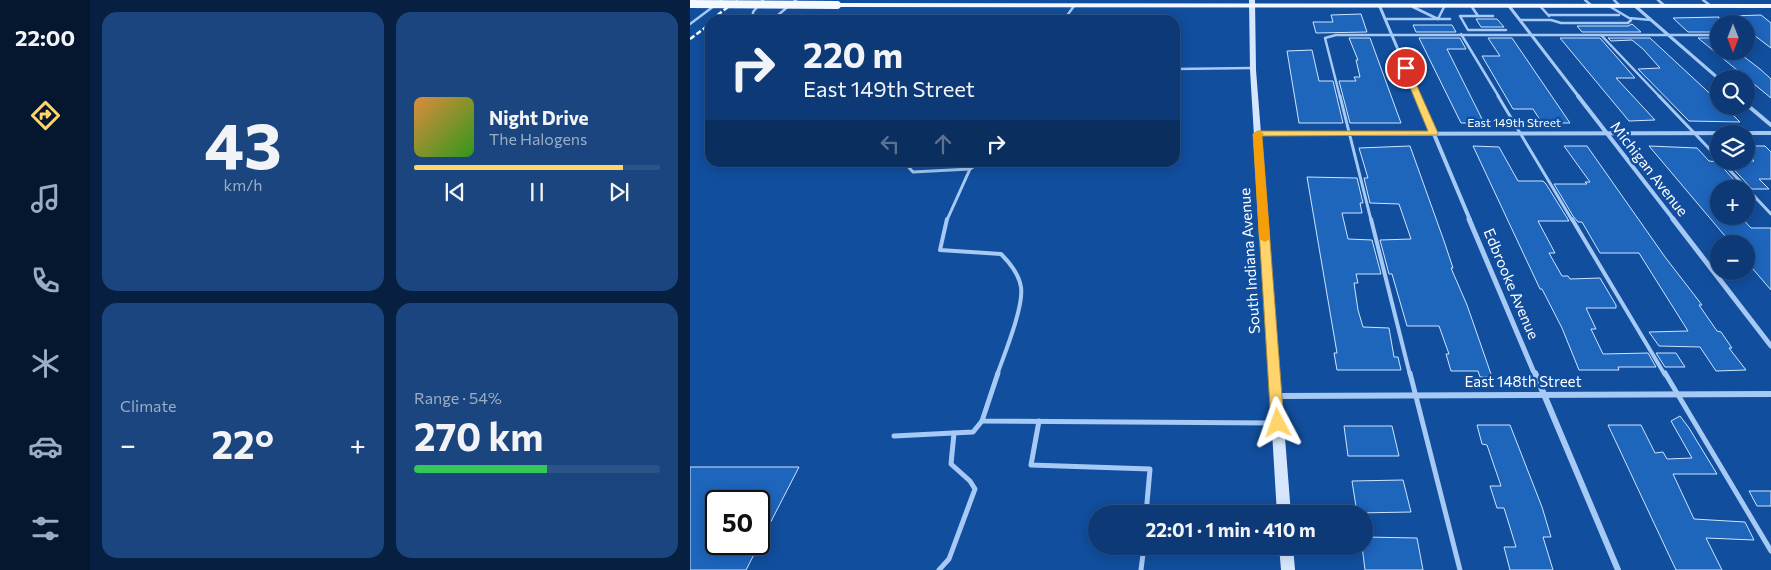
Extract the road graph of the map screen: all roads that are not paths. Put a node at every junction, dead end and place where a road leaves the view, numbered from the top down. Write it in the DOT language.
graph roads {
  1 [pos="722,0"];
  2 [pos="763,0"];
  3 [pos="796,0"];
  4 [pos="1585,0"];
  5 [pos="1658,0"];
  6 [pos="1703,0"];
  7 [pos="1114,3"];
  8 [pos="1184,3"];
  9 [pos="1216,3"];
  10 [pos="1251,3"];
  11 [pos="1458,3"];
  12 [pos="1611,3"];
  13 [pos="690,4"];
  14 [pos="1384,4"];
  15 [pos="1513,4"];
  16 [pos="1074,6"];
  17 [pos="1540,6"];
  18 [pos="1592,6"];
  19 [pos="1635,6"];
  20 [pos="1665,6"];
  21 [pos="1711,6"];
  22 [pos="1413,7"];
  23 [pos="1444,7"];
  24 [pos="1472,7"];
  25 [pos="1770,7"];
  26 [pos="754,15"];
  27 [pos="778,15"];
  28 [pos="1067,15"];
  29 [pos="1549,15"];
  30 [pos="1619,15"];
  31 [pos="1478,16"];
  32 [pos="1493,16"];
  33 [pos="1385,19"];
  34 [pos="1438,19"];
  35 [pos="1450,19"];
  36 [pos="1520,20"];
  37 [pos="1551,20"];
  38 [pos="1630,20"];
  39 [pos="1651,20"];
  40 [pos="690,24"];
  41 [pos="1506,30"];
  42 [pos="1392,34"];
  43 [pos="1461,34"];
  44 [pos="1531,34"];
  45 [pos="1601,35"];
  46 [pos="1668,35"];
  47 [pos="1710,35"];
  48 [pos="1253,68"];
  49 [pos="1180,69"];
  50 [pos="1710,71"];
  51 [pos="1755,112"];
  52 [pos="1771,125"];
  53 [pos="1434,133"];
  54 [pos="1520,133"];
  55 [pos="1607,133"];
  56 [pos="1694,133"];
  57 [pos="1771,133"];
  58 [pos="1258,134"];
  59 [pos="1349,134"];
  60 [pos="1710,150"];
  61 [pos="908,167"];
  62 [pos="974,167"];
  63 [pos="970,170"];
  64 [pos="1729,170"];
  65 [pos="1771,214"];
  66 [pos="1771,346"];
  67 [pos="1677,394"];
  68 [pos="1771,394"];
  69 [pos="1415,395"];
  70 [pos="1544,395"];
  71 [pos="1276,396"];
  72 [pos="982,422"];
  73 [pos="1039,422"];
  74 [pos="1278,423"];
  75 [pos="954,433"];
  76 [pos="894,436"];
  77 [pos="1147,505"];
  78 [pos="1283,505"];
  79 [pos="1771,551"];
  80 [pos="1143,555"];
  81 [pos="1287,555"];
  82 [pos="939,570"];
  83 [pos="1142,570"];
  84 [pos="1288,570"];
  85 [pos="1460,570"];
  86 [pos="1618,570"];
  1 -- 40 [label="lane"];
  2 -- 26 [label="lane"];
  3 -- 27 [label="lane"];
  4 -- 18 [label="lane"];
  5 -- 20 [label="lane"];
  6 -- 21 [label="lane"];
  7 -- 8 [label="main road"];
  7 -- 16 [label="main road"];
  8 -- 9 [label="main road"];
  9 -- 10 [label="main road"];
  10 -- 14 [label="main road"];
  10 -- 48 [label="main road, South Indiana Avenue"];
  11 -- 23 [label="main road"];
  11 -- 24 [label="main road"];
  12 -- 18 [label="main road"];
  12 -- 19 [label="main road"];
  12 -- 30 [label="lane"];
  13 -- 16 [label="main road, bridge"];
  14 -- 22 [label="main road"];
  14 -- 33 [label="street, Edbrooke Avenue"];
  15 -- 17 [label="main road"];
  15 -- 24 [label="main road"];
  15 -- 36 [label="street, Michigan Avenue"];
  16 -- 28 [label="lane"];
  17 -- 18 [label="main road"];
  17 -- 29 [label="lane"];
  19 -- 20 [label="main road"];
  19 -- 39 [label="street"];
  20 -- 21 [label="main road"];
  21 -- 25 [label="main road"];
  22 -- 23 [label="main road"];
  22 -- 34 [label="lane"];
  23 -- 34 [label="lane"];
  24 -- 31 [label="lane"];
  29 -- 30 [label="lane"];
  29 -- 37 [label="lane"];
  30 -- 38 [label="lane"];
  31 -- 32 [label="lane"];
  31 -- 41 [label="lane"];
  33 -- 34 [label="lane"];
  33 -- 42 [label="street, Edbrooke Avenue"];
  34 -- 35 [label="lane"];
  36 -- 37 [label="lane"];
  36 -- 44 [label="street, Michigan Avenue"];
  37 -- 38 [label="lane"];
  38 -- 39 [label="lane"];
  39 -- 46 [label="street"];
  42 -- 43 [label="lane"];
  42 -- 53 [label="street, Edbrooke Avenue"];
  42 -- 59 [label="lane"];
  43 -- 44 [label="lane"];
  43 -- 54 [label="lane"];
  44 -- 45 [label="lane"];
  44 -- 55 [label="street, Michigan Avenue"];
  45 -- 46 [label="lane"];
  45 -- 56 [label="lane"];
  46 -- 47 [label="lane"];
  46 -- 50 [label="street"];
  48 -- 49 [label="lane"];
  48 -- 58 [label="main road, South Indiana Avenue"];
  51 -- 52 [label="street"];
  53 -- 54 [label="street, East 149th Street"];
  53 -- 59 [label="street, East 149th Street"];
  53 -- 70 [label="street, Edbrooke Avenue"];
  54 -- 55 [label="street, East 149th Street"];
  54 -- 67 [label="lane"];
  55 -- 56 [label="street, East 149th Street"];
  55 -- 66 [label="street, Michigan Avenue"];
  56 -- 57 [label="street, East 149th Street"];
  56 -- 60 [label="lane"];
  58 -- 59 [label="street, East 149th Street"];
  58 -- 71 [label="main road, South Indiana Avenue"];
  59 -- 69 [label="lane"];
  61 -- 63 [label="lane"];
  62 -- 63 [label="lane"];
  63 -- 72 [label="lane"];
  64 -- 65 [label="lane"];
  67 -- 68 [label="street, East 148th Street"];
  67 -- 70 [label="street, East 148th Street"];
  67 -- 79 [label="lane"];
  69 -- 70 [label="street, East 148th Street"];
  69 -- 71 [label="street, East 148th Street"];
  69 -- 85 [label="lane"];
  70 -- 86 [label="street, Edbrooke Avenue"];
  71 -- 74 [label="main road, South Indiana Avenue"];
  72 -- 73 [label="lane"];
  72 -- 75 [label="lane"];
  73 -- 74 [label="lane"];
  73 -- 77 [label="lane"];
  74 -- 78 [label="main road, South Indiana Avenue"];
  75 -- 76 [label="lane"];
  75 -- 82 [label="lane"];
  80 -- 83 [label="lane"];
  81 -- 84 [label="main road"];
}
